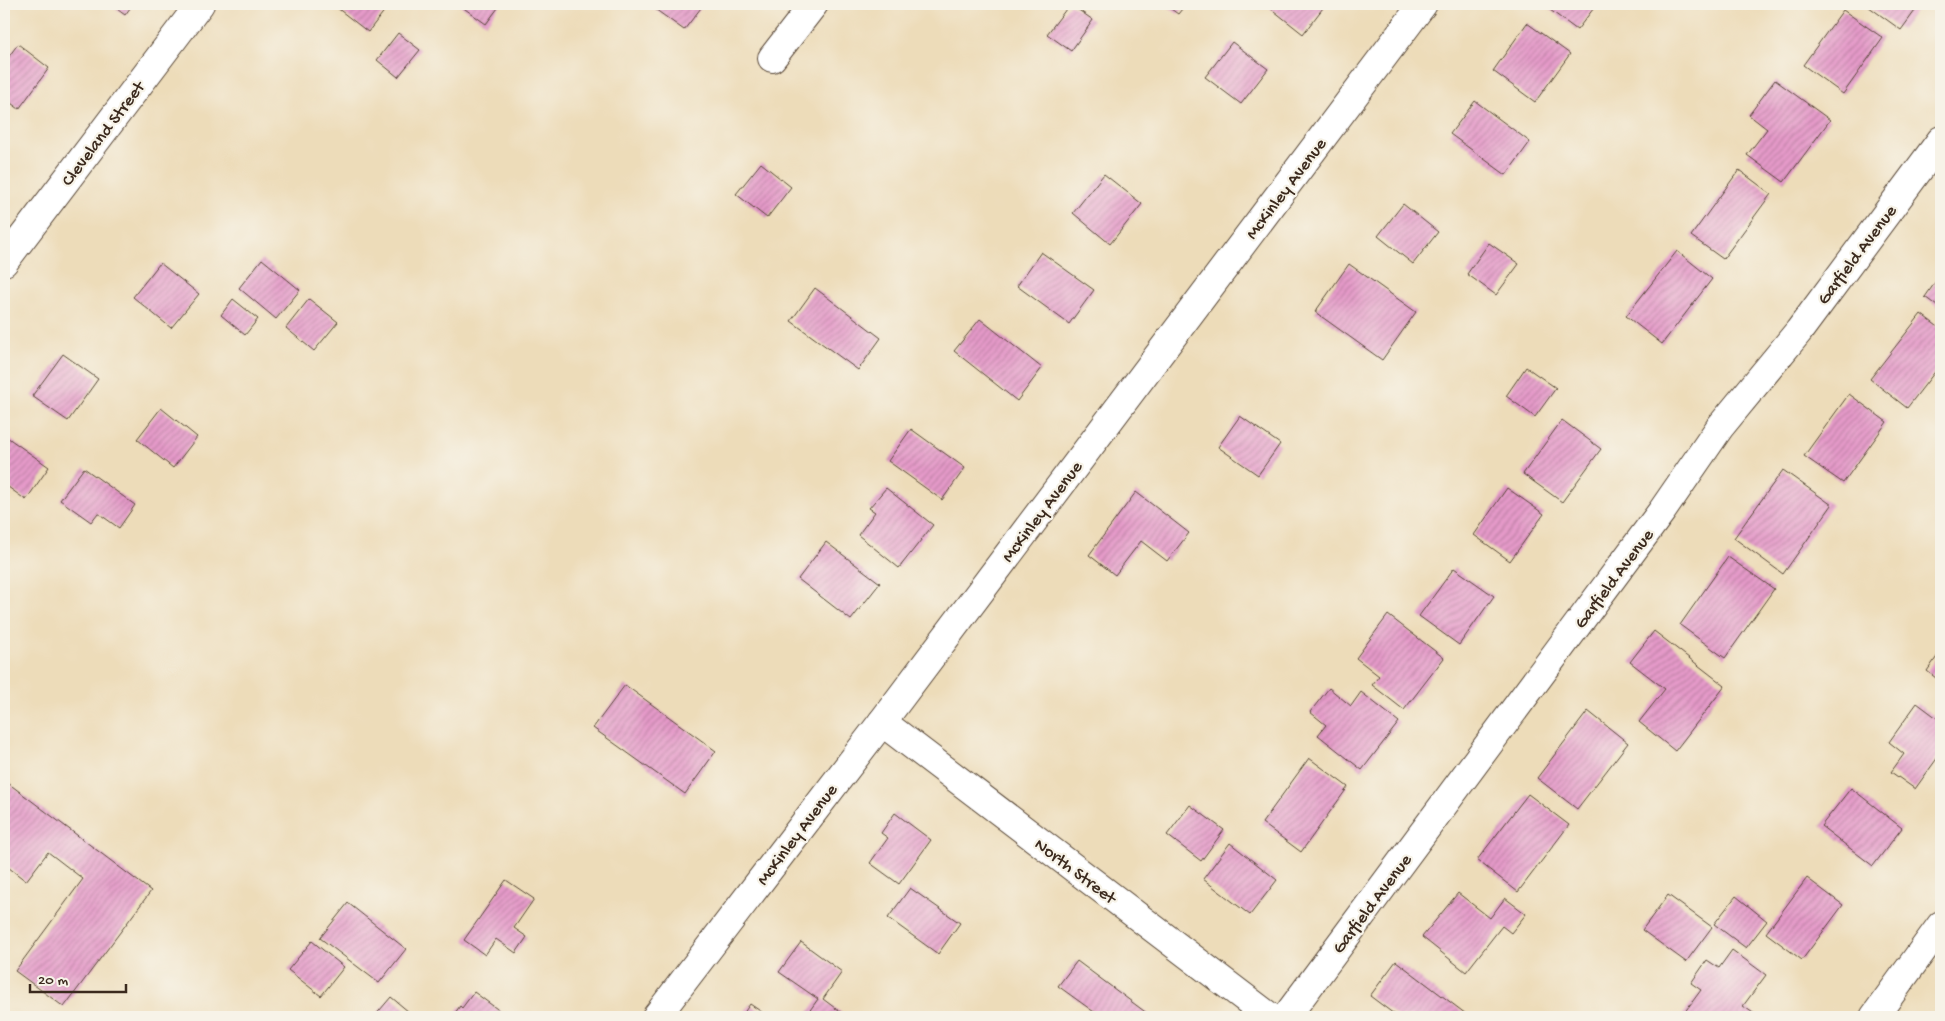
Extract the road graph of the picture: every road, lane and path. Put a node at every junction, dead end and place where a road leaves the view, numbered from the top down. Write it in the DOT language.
graph roads {
  1 [pos="200,4"];
  2 [pos="814,4"];
  3 [pos="1423,4"];
  4 [pos="772,58"];
  5 [pos="1941,140"];
  6 [pos="4,262"];
  7 [pos="882,722"];
  8 [pos="1941,925"];
  9 [pos="656,1017"];
  10 [pos="1270,1017"];
  11 [pos="1286,1017"];
  12 [pos="1874,1017"];
  1 -- 6 [label="street, Cleveland Street"];
  2 -- 4 [label="street"];
  3 -- 7 [label="street, McKinley Avenue"];
  5 -- 11 [label="street, Garfield Avenue"];
  7 -- 9 [label="street, McKinley Avenue"];
  7 -- 10 [label="street, North Street"];
  8 -- 12 [label="street"];
}
